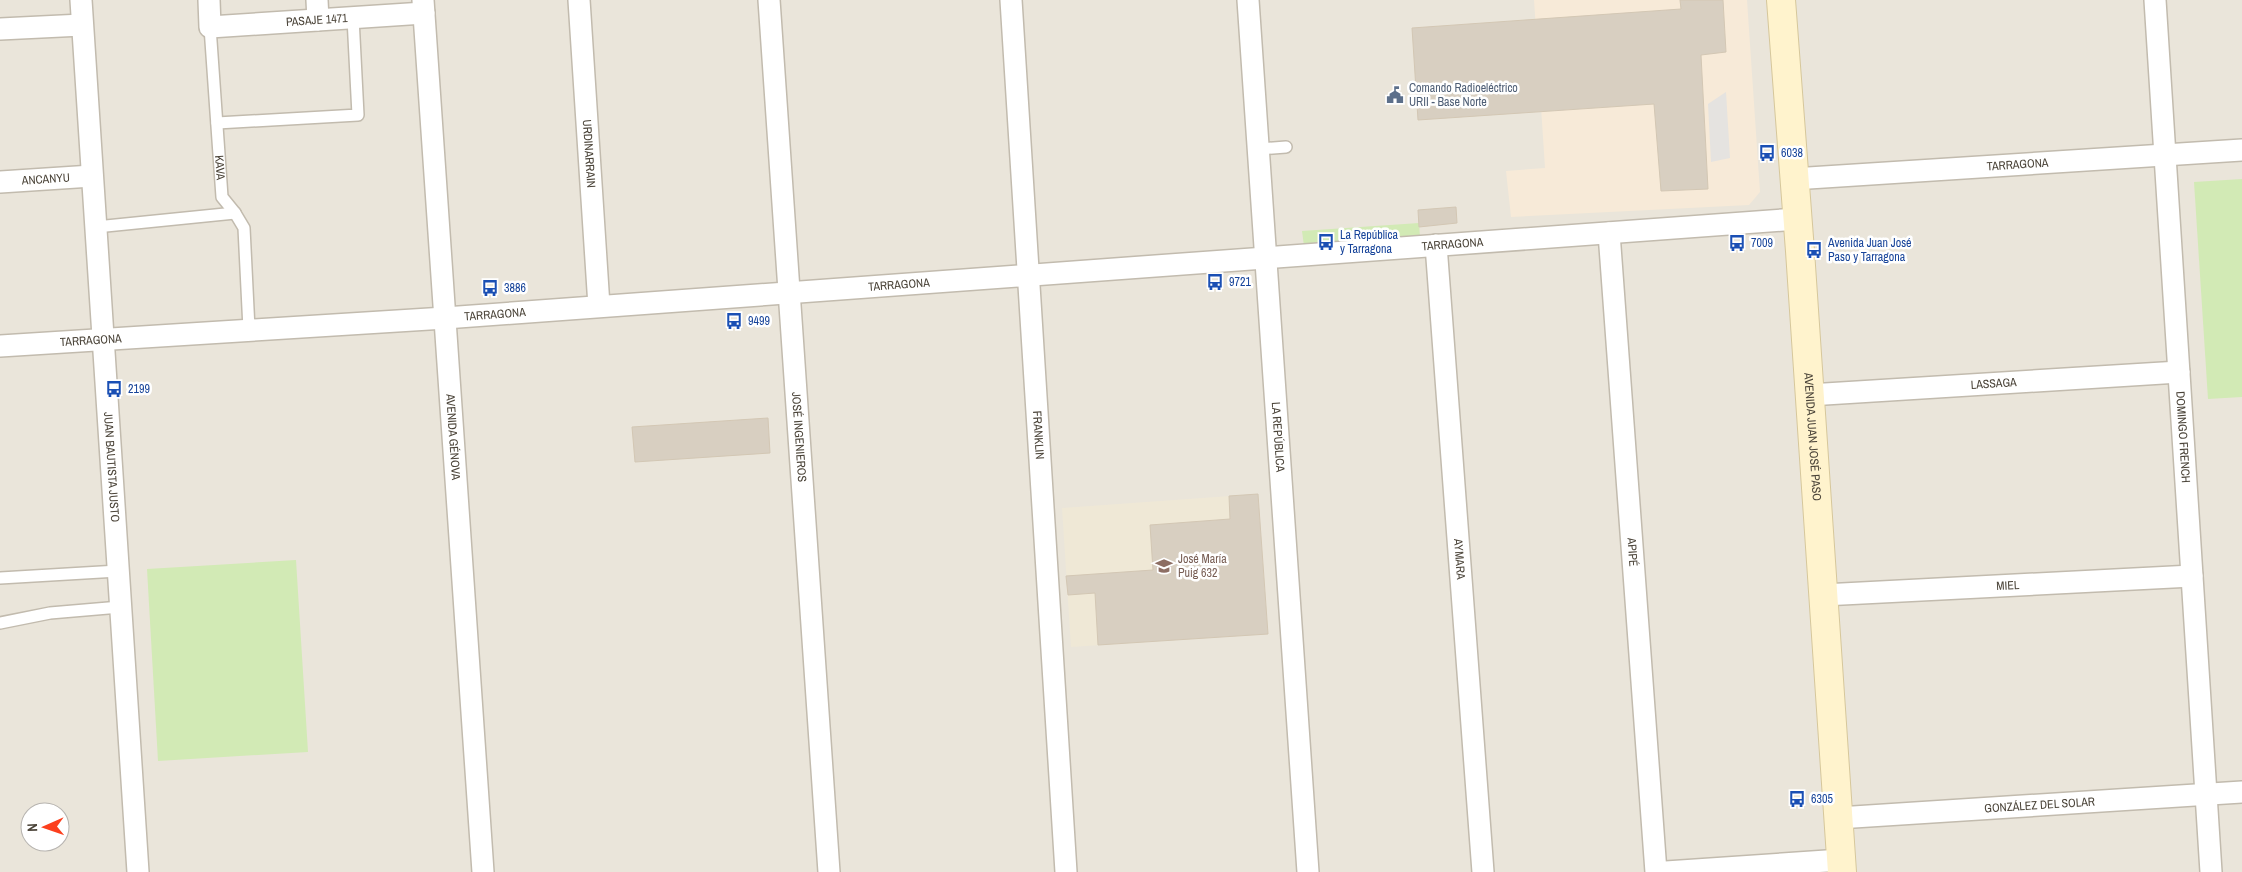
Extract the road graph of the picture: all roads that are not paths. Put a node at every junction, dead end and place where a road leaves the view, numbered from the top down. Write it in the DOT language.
graph roads {
  1 [pos="80,0"];
  2 [pos="209,0"];
  3 [pos="579,0"];
  4 [pos="769,0"];
  5 [pos="1011,0"];
  6 [pos="1248,0"];
  7 [pos="1780,0"];
  8 [pos="2155,0"];
  9 [pos="423,7"];
  10 [pos="317,10"];
  11 [pos="352,18"];
  12 [pos="82,25"];
  13 [pos="210,27"];
  14 [pos="0,29"];
  15 [pos="217,123"];
  16 [pos="1286,147"];
  17 [pos="1258,149"];
  18 [pos="2242,150"];
  19 [pos="2165,155"];
  20 [pos="92,176"];
  21 [pos="1793,179"];
  22 [pos="0,182"];
  23 [pos="235,213"];
  24 [pos="1797,219"];
  25 [pos="96,226"];
  26 [pos="1609,233"];
  27 [pos="1436,245"];
  28 [pos="1264,258"];
  29 [pos="1028,275"];
  30 [pos="789,293"];
  31 [pos="599,306"];
  32 [pos="444,318"];
  33 [pos="249,329"];
  34 [pos="103,338"];
  35 [pos="0,346"];
  36 [pos="2179,372"];
  37 [pos="1809,395"];
  38 [pos="118,571"];
  39 [pos="2192,576"];
  40 [pos="0,578"];
  41 [pos="1823,595"];
  42 [pos="120,607"];
  43 [pos="0,623"];
  44 [pos="2242,792"];
  45 [pos="2206,794"];
  46 [pos="1838,818"];
  47 [pos="1841,866"];
  48 [pos="138,872"];
  49 [pos="483,872"];
  50 [pos="829,872"];
  51 [pos="1066,872"];
  52 [pos="1308,872"];
  53 [pos="1483,872"];
  54 [pos="1656,872"];
  55 [pos="1666,872"];
  56 [pos="2211,872"];
  1 -- 12 [label="street, JUAN BAUTISTA JUSTO"];
  2 -- 13 [label="street, KAVA"];
  3 -- 31 [label="street, URDINARRAIN"];
  4 -- 30 [label="street, JOSÉ INGENIEROS"];
  5 -- 29 [label="street, FRANKLIN"];
  6 -- 17 [label="street, LA REPÚBLICA"];
  7 -- 21 [label="main road, AVENIDA JUAN JOSÉ PASO"];
  8 -- 19 [label="street, DOMINGO FRENCH"];
  9 -- 11 [label="street, PASAJE 1471"];
  9 -- 32 [label="street, AVENIDA GÉNOVA"];
  10 -- 11 [label="street, PASAJE 1471"];
  10 -- 13 [label="street, PASAJE 1471"];
  11 -- 15 [label="lane"];
  12 -- 14 [label="street"];
  12 -- 20 [label="street, JUAN BAUTISTA JUSTO"];
  13 -- 15 [label="lane, KAVA"];
  15 -- 23 [label="lane, KAVA"];
  16 -- 17 [label="lane"];
  17 -- 28 [label="street, LA REPÚBLICA"];
  18 -- 19 [label="street, TARRAGONA"];
  19 -- 21 [label="street, TARRAGONA"];
  19 -- 36 [label="street, DOMINGO FRENCH"];
  20 -- 22 [label="street, ANCANYU"];
  20 -- 25 [label="street, JUAN BAUTISTA JUSTO"];
  21 -- 24 [label="main road, AVENIDA JUAN JOSÉ PASO"];
  23 -- 25 [label="lane"];
  23 -- 33 [label="lane, KAVA"];
  24 -- 26 [label="street, TARRAGONA"];
  24 -- 37 [label="main road, AVENIDA JUAN JOSÉ PASO"];
  25 -- 34 [label="street, JUAN BAUTISTA JUSTO"];
  26 -- 27 [label="street, TARRAGONA"];
  26 -- 54 [label="street, APIPÉ"];
  27 -- 28 [label="street, TARRAGONA"];
  27 -- 53 [label="street, AYMARA"];
  28 -- 29 [label="street, TARRAGONA"];
  28 -- 52 [label="street, LA REPÚBLICA"];
  29 -- 30 [label="street, TARRAGONA"];
  29 -- 51 [label="street, FRANKLIN"];
  30 -- 31 [label="street, TARRAGONA"];
  30 -- 50 [label="street, JOSÉ INGENIEROS"];
  31 -- 32 [label="street, TARRAGONA"];
  32 -- 33 [label="street, TARRAGONA"];
  32 -- 49 [label="street, AVENIDA GÉNOVA"];
  33 -- 34 [label="street, TARRAGONA"];
  34 -- 35 [label="street, TARRAGONA"];
  34 -- 38 [label="street, JUAN BAUTISTA JUSTO"];
  36 -- 37 [label="street, LASSAGA"];
  36 -- 39 [label="street, DOMINGO FRENCH"];
  37 -- 41 [label="main road, AVENIDA JUAN JOSÉ PASO"];
  38 -- 40 [label="lane"];
  38 -- 42 [label="street, JUAN BAUTISTA JUSTO"];
  39 -- 41 [label="street, MIEL"];
  39 -- 45 [label="street, DOMINGO FRENCH"];
  41 -- 46 [label="main road, AVENIDA JUAN JOSÉ PASO"];
  42 -- 43 [label="lane"];
  42 -- 48 [label="street, JUAN BAUTISTA JUSTO"];
  44 -- 45 [label="street, GONZÁLEZ DEL SOLAR"];
  45 -- 46 [label="street, GONZÁLEZ DEL SOLAR"];
  45 -- 56 [label="street, DOMINGO FRENCH"];
  46 -- 47 [label="main road, AVENIDA JUAN JOSÉ PASO"];
  47 -- 55 [label="street"];
}
